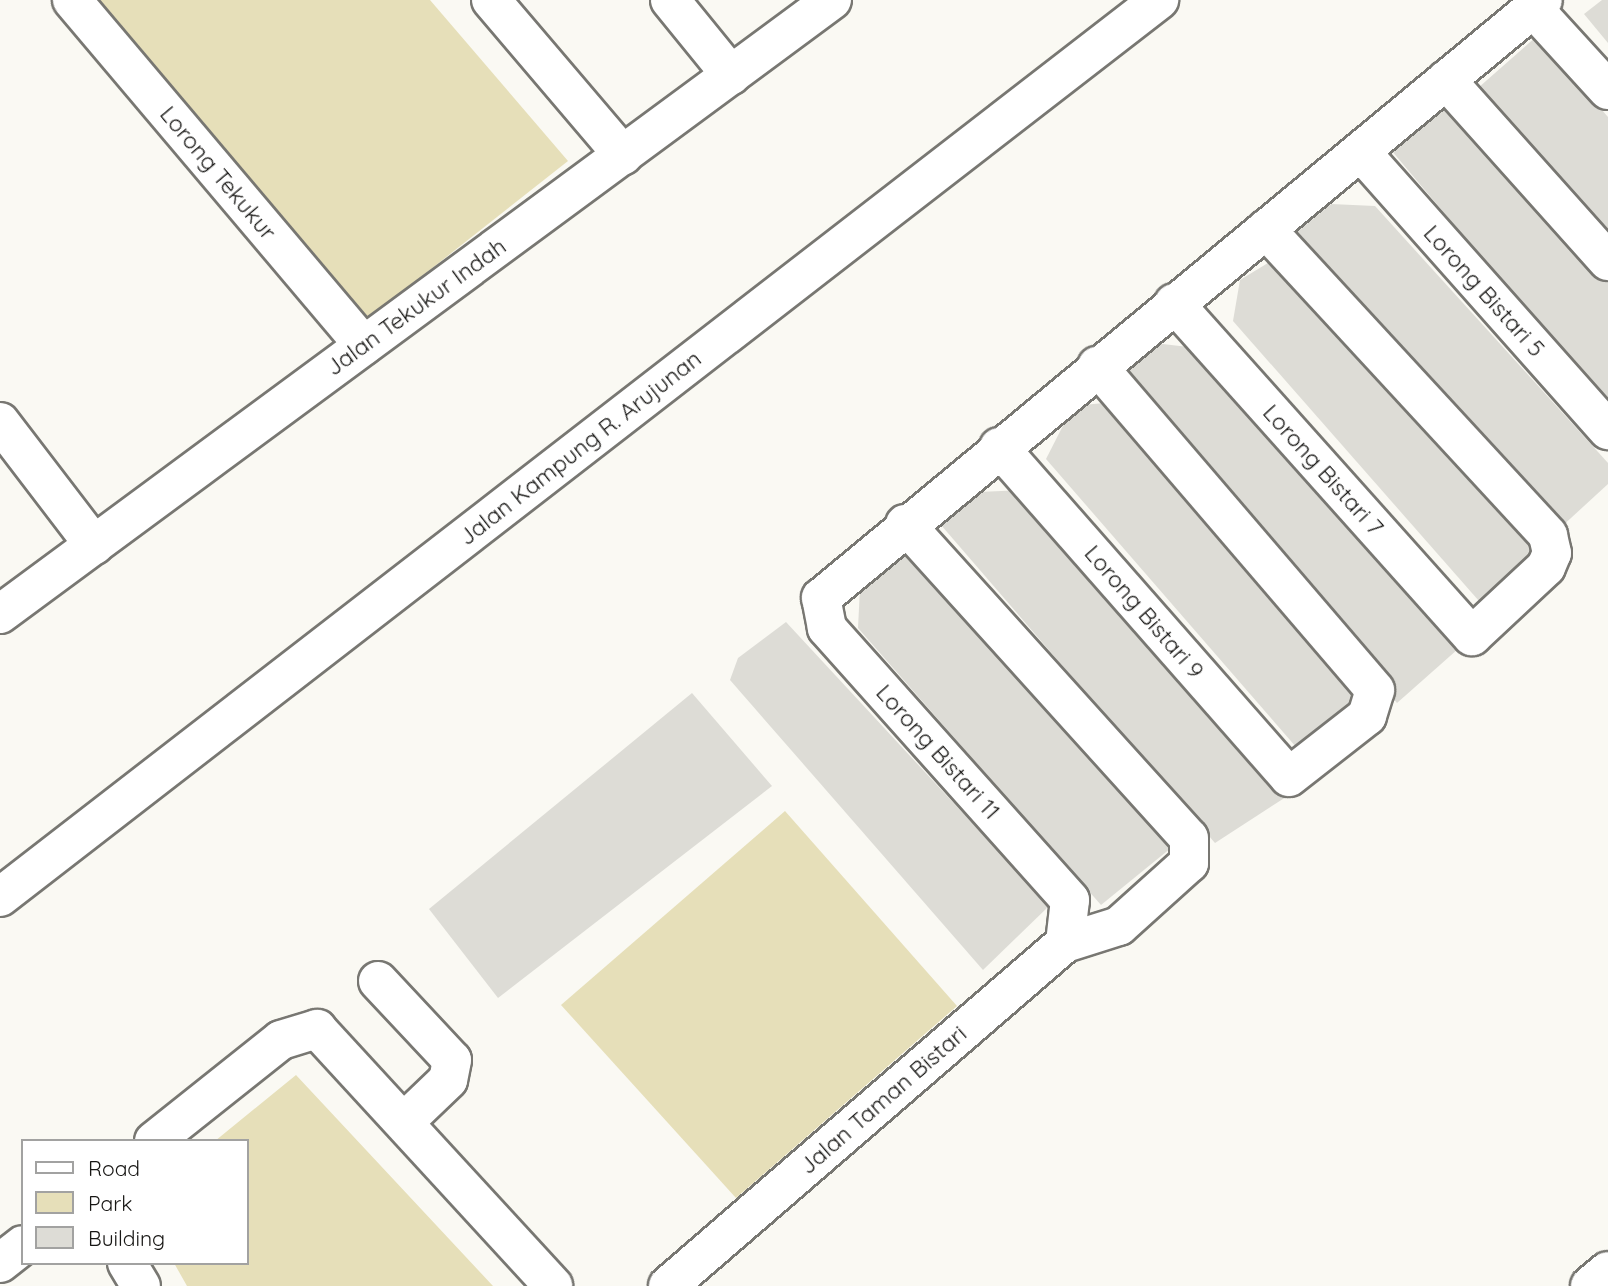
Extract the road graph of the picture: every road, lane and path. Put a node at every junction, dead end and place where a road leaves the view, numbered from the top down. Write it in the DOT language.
graph roads {
  1 [pos="72,0"];
  2 [pos="491,0"];
  3 [pos="670,0"];
  4 [pos="832,0"];
  5 [pos="1159,0"];
  6 [pos="1538,4"];
  7 [pos="731,75"];
  8 [pos="1446,80"];
  9 [pos="1608,90"];
  10 [pos="1361,152"];
  11 [pos="623,155"];
  12 [pos="1266,229"];
  13 [pos="1608,261"];
  14 [pos="1174,303"];
  15 [pos="363,345"];
  16 [pos="1097,366"];
  17 [pos="0,422"];
  18 [pos="1608,430"];
  19 [pos="999,447"];
  20 [pos="905,524"];
  21 [pos="94,545"];
  22 [pos="0,614"];
  23 [pos="0,897"];
  24 [pos="1065,943"];
  25 [pos="378,981"];
  26 [pos="404,1122"];
  27 [pos="157,1139"];
  28 [pos="21,1247"];
  29 [pos="0,1263"];
  30 [pos="128,1265"];
  31 [pos="1608,1271"];
  32 [pos="141,1286"];
  33 [pos="553,1286"];
  34 [pos="668,1286"];
  35 [pos="1590,1286"];
  1 -- 15 [label="street, Lorong Tekukur"];
  2 -- 11 [label="street"];
  3 -- 7 [label="street"];
  4 -- 7 [label="street, Jalan Tekukur Indah"];
  5 -- 23 [label="street, Jalan Kampung R. Arujunan"];
  6 -- 8 [label="street"];
  6 -- 9 [label="street"];
  7 -- 11 [label="street, Jalan Tekukur Indah"];
  8 -- 10 [label="street"];
  8 -- 13 [label="street"];
  10 -- 12 [label="street"];
  10 -- 18 [label="street, Lorong Bistari 5"];
  11 -- 15 [label="street, Jalan Tekukur Indah"];
  12 -- 14 [label="street"];
  12 -- 14 [label="street, Lorong Bistari 7"];
  14 -- 16 [label="street"];
  15 -- 21 [label="street, Jalan Tekukur Indah"];
  16 -- 19 [label="street"];
  16 -- 19 [label="street, Lorong Bistari 9"];
  17 -- 21 [label="street"];
  19 -- 20 [label="street"];
  20 -- 24 [label="street, Lorong Bistari 11"];
  20 -- 24 [label="street"];
  21 -- 22 [label="street, Jalan Tekukur Indah"];
  24 -- 34 [label="street, Jalan Taman Bistari"];
  25 -- 26 [label="street"];
  26 -- 27 [label="street"];
  26 -- 33 [label="street"];
  28 -- 29 [label="street"];
  30 -- 32 [label="street"];
  31 -- 35 [label="street"];
}
